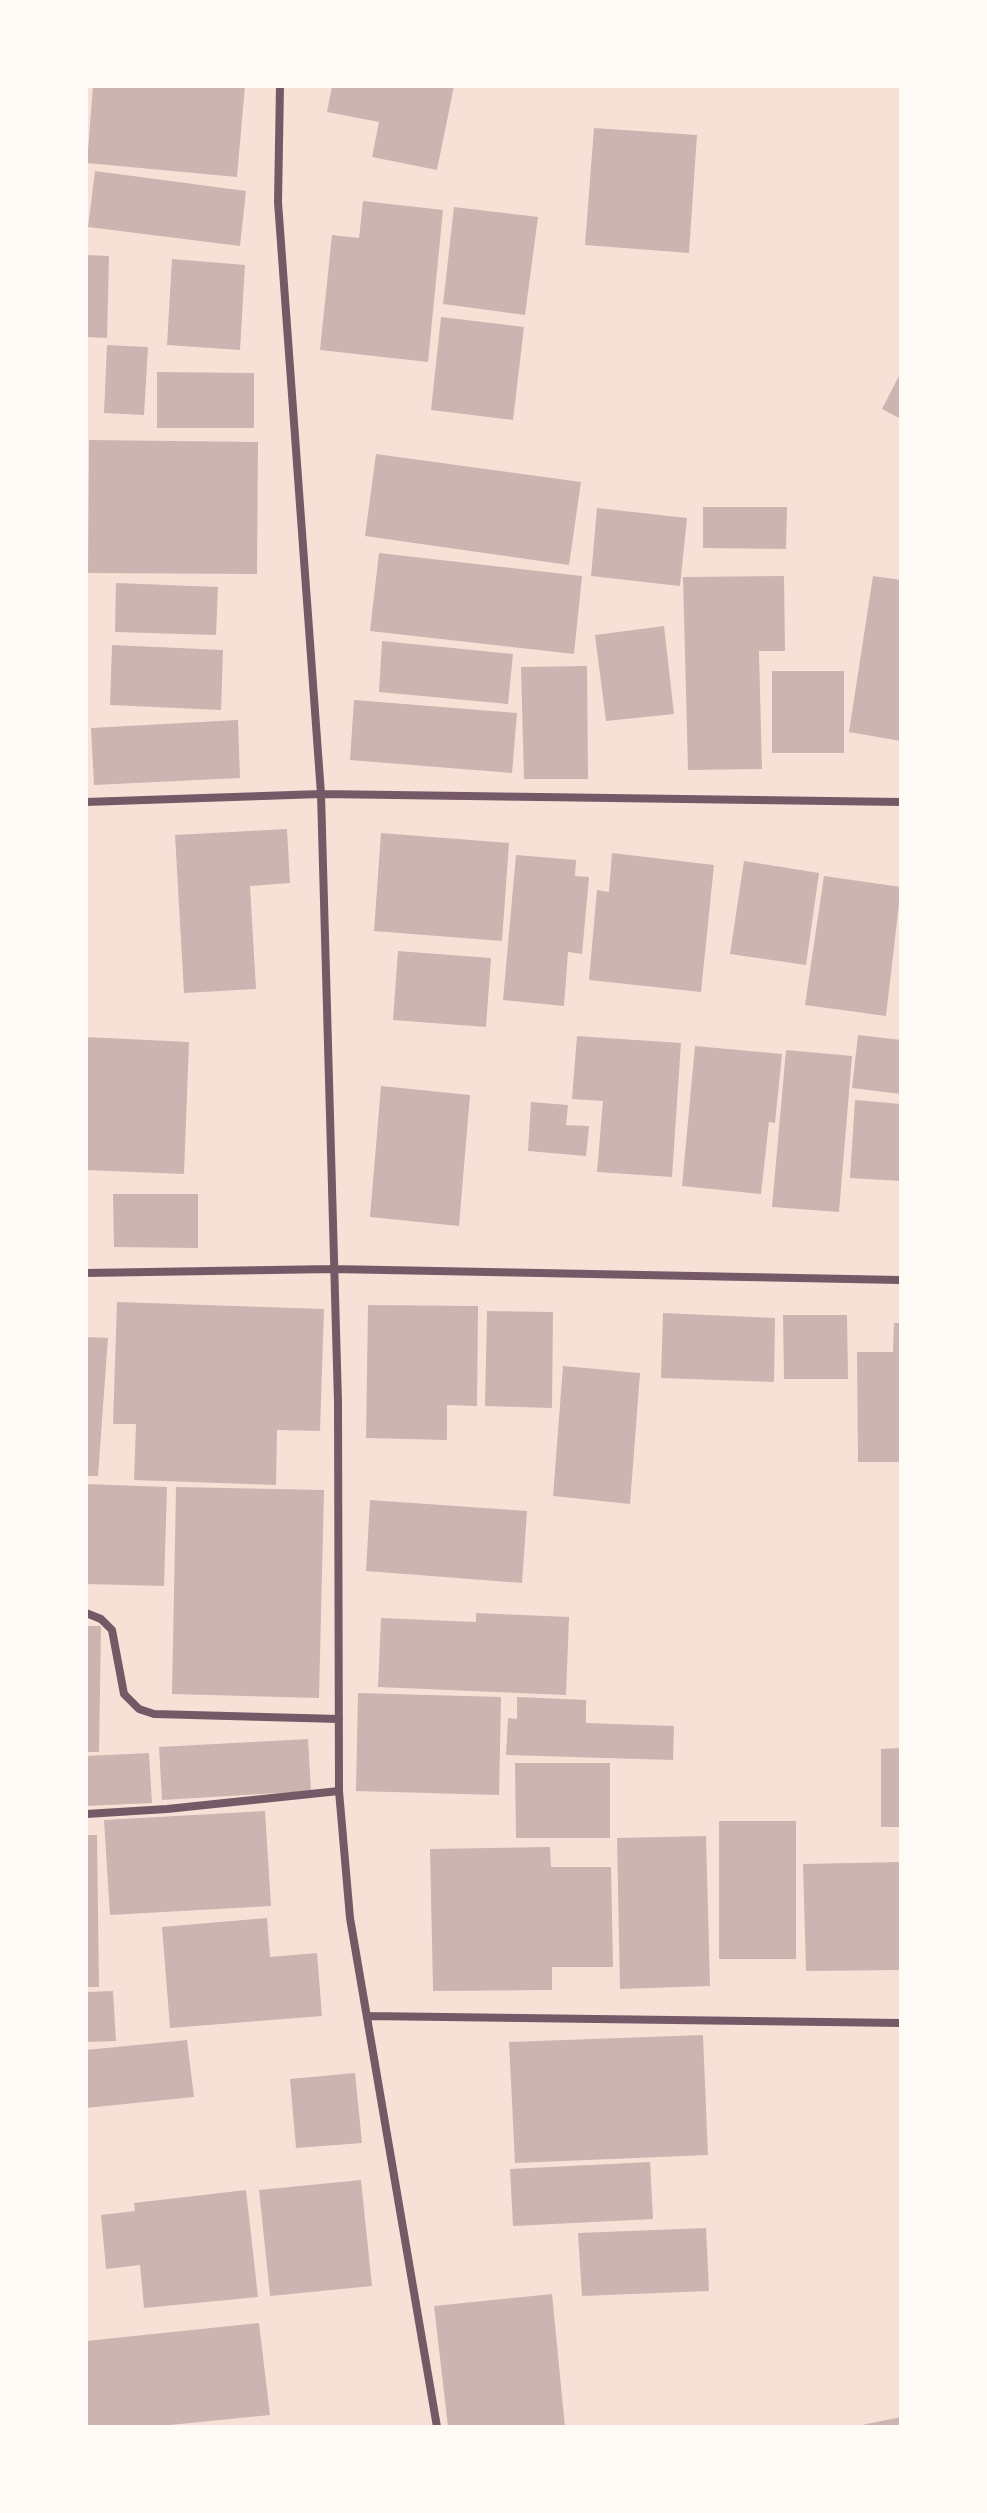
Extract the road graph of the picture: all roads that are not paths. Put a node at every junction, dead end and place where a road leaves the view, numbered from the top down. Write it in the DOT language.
graph roads {
  1 [pos="280,86"];
  2 [pos="321,794"];
  3 [pos="86,802"];
  4 [pos="901,802"];
  5 [pos="333,1269"];
  6 [pos="86,1273"];
  7 [pos="901,1280"];
  8 [pos="86,1613"];
  9 [pos="339,1719"];
  10 [pos="339,1791"];
  11 [pos="86,1814"];
  12 [pos="368,2016"];
  13 [pos="901,2023"];
  14 [pos="437,2427"];
  1 -- 2 [label="street"];
  2 -- 3 [label="street"];
  2 -- 4 [label="street"];
  2 -- 5 [label="street"];
  5 -- 6 [label="street"];
  5 -- 7 [label="street"];
  5 -- 9 [label="street"];
  8 -- 9 [label="street"];
  9 -- 10 [label="street"];
  10 -- 11 [label="street"];
  10 -- 12 [label="street"];
  12 -- 13 [label="street"];
  12 -- 14 [label="street"];
}
